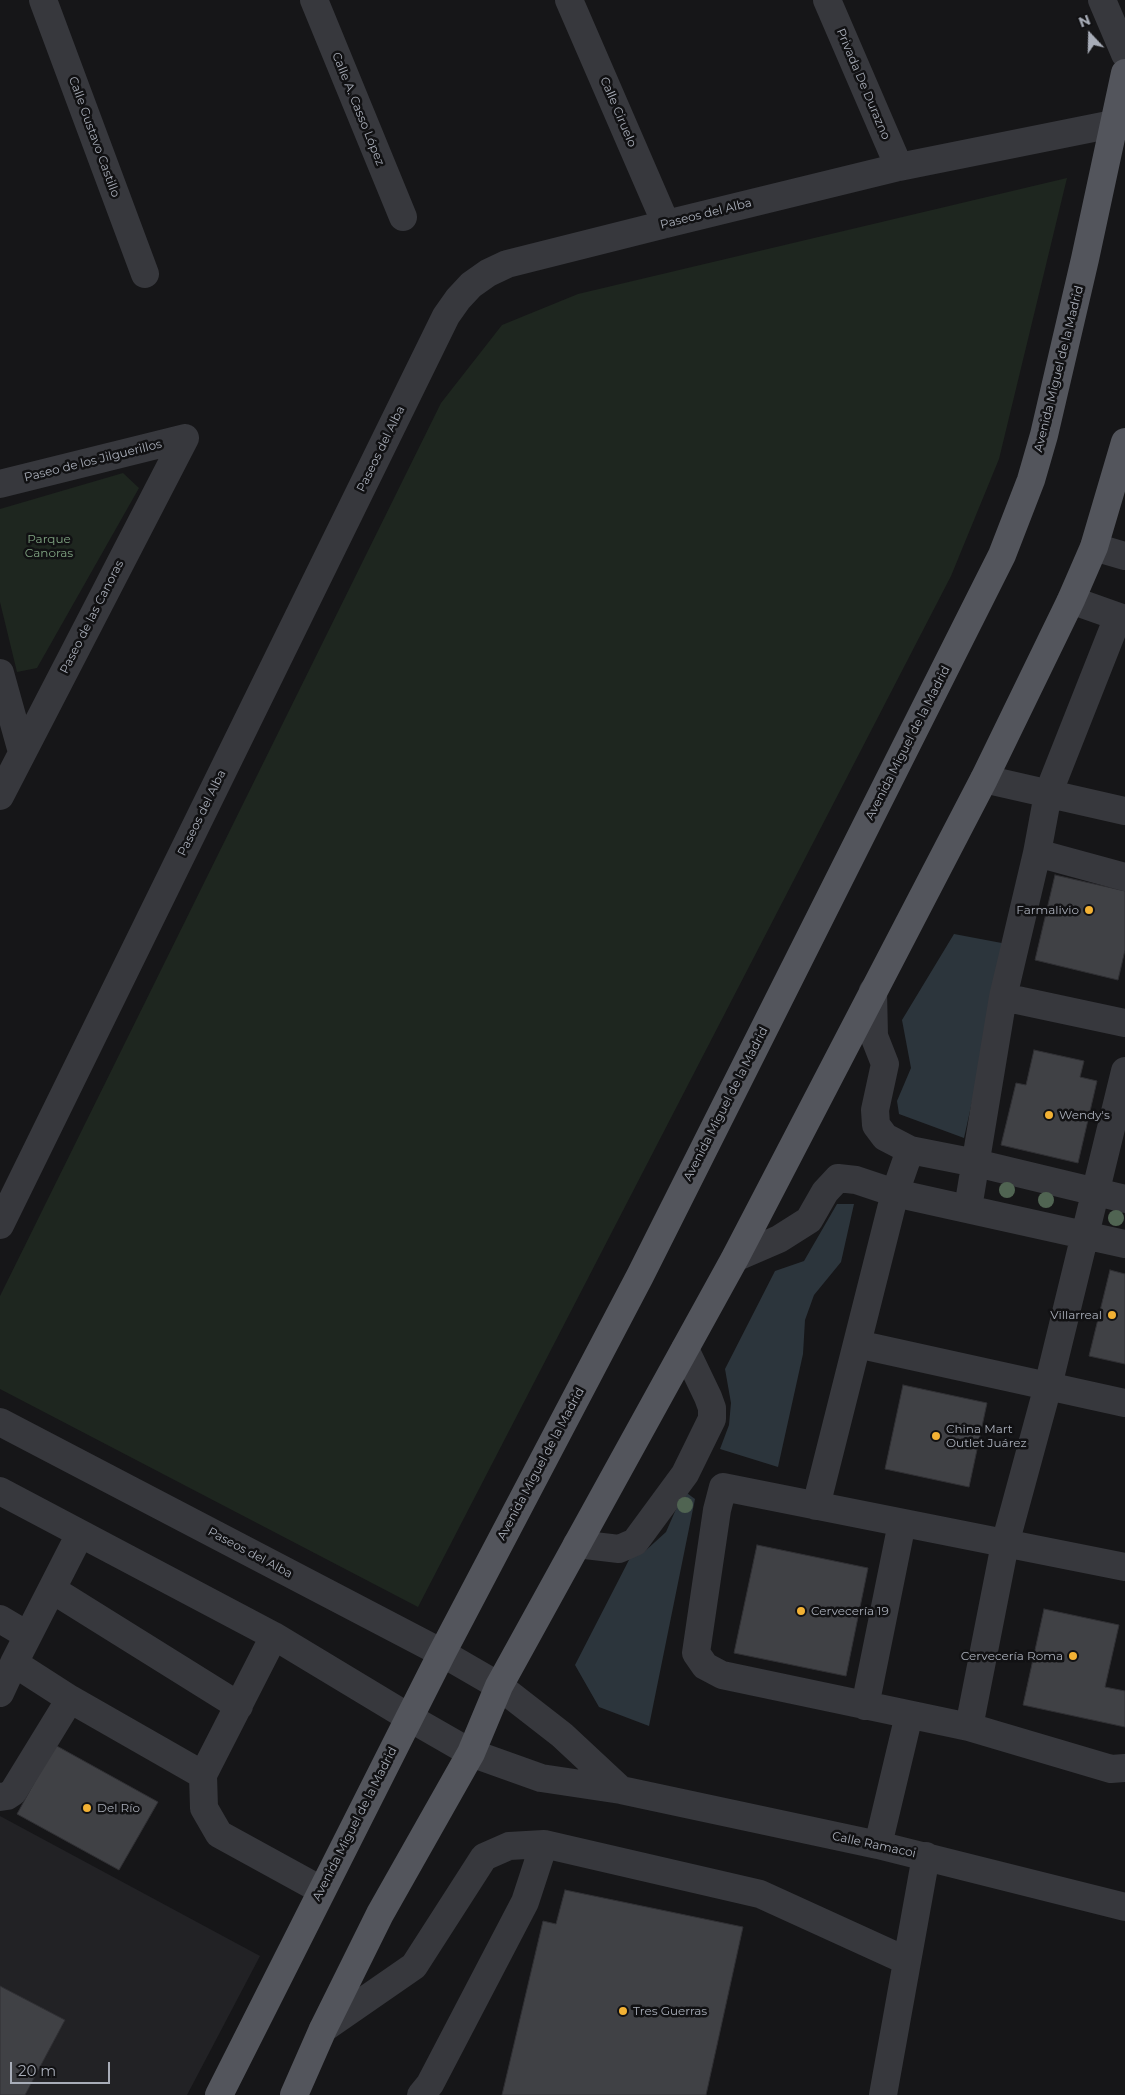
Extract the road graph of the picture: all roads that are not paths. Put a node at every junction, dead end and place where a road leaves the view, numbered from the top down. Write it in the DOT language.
graph roads {
  1 [pos="44,0"];
  2 [pos="314,0"];
  3 [pos="569,0"];
  4 [pos="827,0"];
  5 [pos="1102,0"];
  6 [pos="1125,54"];
  7 [pos="1125,73"];
  8 [pos="1119,123"];
  9 [pos="899,167"];
  10 [pos="403,217"];
  11 [pos="666,224"];
  12 [pos="145,274"];
  13 [pos="185,438"];
  14 [pos="1125,442"];
  15 [pos="0,484"];
  16 [pos="1094,547"];
  17 [pos="1125,556"];
  18 [pos="1071,600"];
  19 [pos="1122,618"];
  20 [pos="0,673"];
  21 [pos="22,752"];
  22 [pos="984,779"];
  23 [pos="1048,794"];
  24 [pos="0,796"];
  25 [pos="1125,811"];
  26 [pos="1036,853"];
  27 [pos="1125,877"];
  28 [pos="873,991"];
  29 [pos="1003,997"];
  30 [pos="1125,1023"];
  31 [pos="1125,1071"];
  32 [pos="910,1150"];
  33 [pos="976,1163"];
  34 [pos="1096,1192"];
  35 [pos="895,1193"];
  36 [pos="1125,1199"];
  37 [pos="968,1208"];
  38 [pos="0,1225"];
  39 [pos="1084,1236"];
  40 [pos="1125,1244"];
  41 [pos="735,1258"];
  42 [pos="857,1344"];
  43 [pos="685,1349"];
  44 [pos="1048,1386"];
  45 [pos="1125,1402"];
  46 [pos="0,1422"];
  47 [pos="685,1474"];
  48 [pos="723,1487"];
  49 [pos="0,1491"];
  50 [pos="816,1506"];
  51 [pos="902,1523"];
  52 [pos="80,1534"];
  53 [pos="577,1544"];
  54 [pos="1005,1544"];
  55 [pos="1125,1567"];
  56 [pos="53,1590"];
  57 [pos="0,1619"];
  58 [pos="27,1634"];
  59 [pos="274,1636"];
  60 [pos="442,1653"];
  61 [pos="14,1664"];
  62 [pos="500,1686"];
  63 [pos="0,1692"];
  64 [pos="70,1699"];
  65 [pos="239,1706"];
  66 [pos="865,1706"];
  67 [pos="909,1716"];
  68 [pos="410,1718"];
  69 [pos="969,1727"];
  70 [pos="471,1753"];
  71 [pos="1125,1768"];
  72 [pos="203,1775"];
  73 [pos="621,1790"];
  74 [pos="0,1797"];
  75 [pos="544,1844"];
  76 [pos="878,1846"];
  77 [pos="926,1856"];
  78 [pos="321,1890"];
  79 [pos="1125,1907"];
  80 [pos="907,1961"];
  81 [pos="323,2029"];
  82 [pos="427,2091"];
  83 [pos="219,2095"];
  84 [pos="294,2095"];
  85 [pos="883,2095"];
  1 -- 12 [label="street, Calle Gustavo Castillo"];
  2 -- 10 [label="street, Calle A. Casso López"];
  3 -- 11 [label="street, Calle Ciruelo"];
  4 -- 9 [label="street, Privada De Durazno"];
  5 -- 6 [label="street"];
  7 -- 8 [label="main road, Avenida Miguel de la Madrid"];
  8 -- 9 [label="street, Paseos del Alba"];
  8 -- 60 [label="main road, Avenida Miguel de la Madrid"];
  9 -- 11 [label="street, Paseos del Alba"];
  11 -- 38 [label="street, Paseos del Alba"];
  13 -- 15 [label="street, Paseo de los Jilguerillos"];
  13 -- 21 [label="street, Paseo de las Canoras"];
  14 -- 16 [label="main road"];
  16 -- 17 [label="street"];
  16 -- 18 [label="main road"];
  18 -- 19 [label="street"];
  18 -- 22 [label="main road"];
  19 -- 23 [label="street"];
  20 -- 21 [label="street"];
  21 -- 24 [label="street, Paseo de las Canoras"];
  22 -- 23 [label="street"];
  22 -- 28 [label="main road"];
  23 -- 25 [label="street"];
  23 -- 26 [label="street"];
  26 -- 27 [label="street"];
  26 -- 29 [label="street"];
  28 -- 32 [label="street"];
  28 -- 41 [label="main road"];
  29 -- 30 [label="street"];
  29 -- 33 [label="street"];
  31 -- 34 [label="street"];
  32 -- 33 [label="street"];
  32 -- 35 [label="street"];
  33 -- 34 [label="street"];
  33 -- 37 [label="street"];
  34 -- 36 [label="street"];
  34 -- 39 [label="street"];
  35 -- 37 [label="street"];
  35 -- 41 [label="street"];
  35 -- 42 [label="street"];
  37 -- 39 [label="street"];
  39 -- 40 [label="street"];
  39 -- 44 [label="street"];
  41 -- 43 [label="main road"];
  42 -- 44 [label="street"];
  42 -- 50 [label="street"];
  43 -- 47 [label="street"];
  43 -- 53 [label="main road"];
  44 -- 45 [label="street"];
  44 -- 54 [label="street"];
  46 -- 60 [label="street, Paseos del Alba"];
  47 -- 48 [label="street"];
  47 -- 53 [label="street"];
  48 -- 50 [label="street"];
  48 -- 66 [label="street"];
  49 -- 52 [label="street"];
  50 -- 51 [label="street"];
  51 -- 54 [label="street"];
  51 -- 66 [label="street"];
  52 -- 56 [label="street"];
  52 -- 59 [label="street"];
  53 -- 62 [label="main road"];
  54 -- 55 [label="street"];
  54 -- 69 [label="street"];
  56 -- 58 [label="street"];
  56 -- 65 [label="street"];
  57 -- 58 [label="street"];
  58 -- 61 [label="street"];
  59 -- 65 [label="street"];
  59 -- 68 [label="street"];
  60 -- 62 [label="street, Paseos del Alba"];
  60 -- 68 [label="main road, Avenida Miguel de la Madrid"];
  61 -- 63 [label="street"];
  61 -- 64 [label="street"];
  62 -- 70 [label="main road"];
  62 -- 73 [label="street"];
  64 -- 72 [label="street"];
  64 -- 74 [label="street"];
  65 -- 72 [label="street"];
  66 -- 67 [label="street"];
  67 -- 69 [label="street"];
  67 -- 76 [label="street"];
  68 -- 70 [label="street"];
  68 -- 78 [label="main road, Avenida Miguel de la Madrid"];
  69 -- 71 [label="street"];
  70 -- 73 [label="street, Calle Ramacoi"];
  70 -- 81 [label="main road"];
  72 -- 78 [label="street"];
  73 -- 76 [label="street, Calle Ramacoi"];
  75 -- 80 [label="street"];
  75 -- 81 [label="street"];
  75 -- 82 [label="street"];
  76 -- 77 [label="street, Calle Ramacoi"];
  77 -- 79 [label="street, Calle Ramacoi"];
  77 -- 80 [label="street"];
  78 -- 83 [label="main road, Avenida Miguel de la Madrid"];
  80 -- 85 [label="street"];
  81 -- 84 [label="main road"];
}
